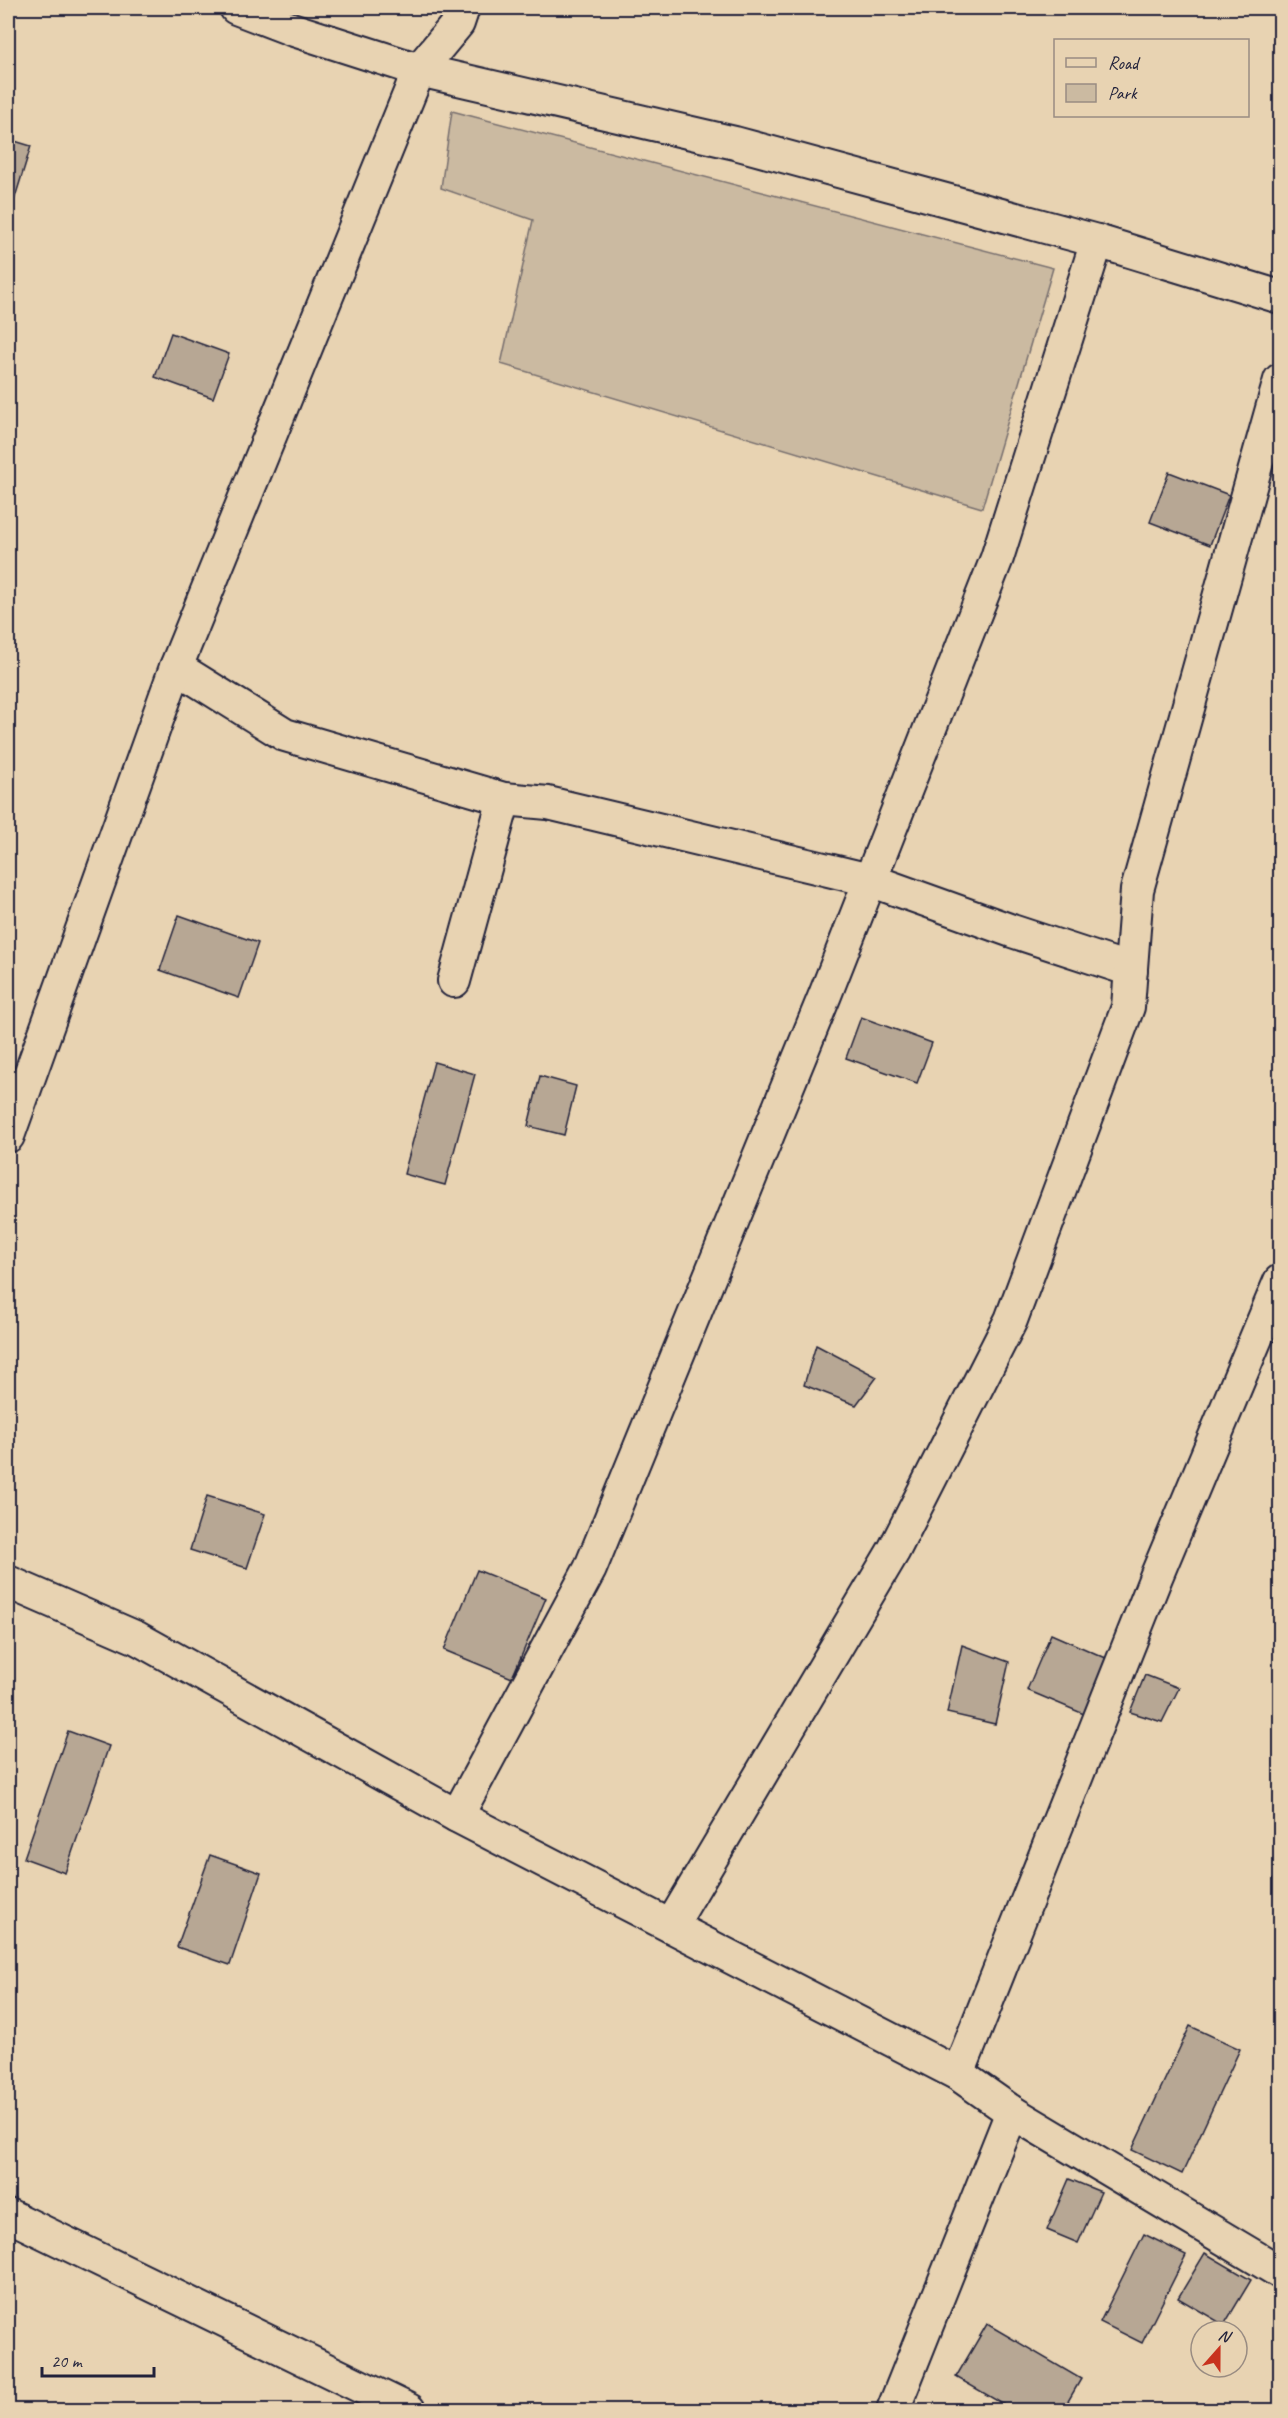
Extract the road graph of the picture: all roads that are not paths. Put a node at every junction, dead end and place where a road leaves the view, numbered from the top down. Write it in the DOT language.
graph roads {
  1 [pos="236,8"];
  2 [pos="461,15"];
  3 [pos="419,70"];
  4 [pos="1097,241"];
  5 [pos="1281,297"];
  6 [pos="1281,380"];
  7 [pos="176,667"];
  8 [pos="504,800"];
  9 [pos="870,880"];
  10 [pos="1131,970"];
  11 [pos="454,981"];
  12 [pos="8,1136"];
  13 [pos="1281,1281"];
  14 [pos="8,1582"];
  15 [pos="457,1816"];
  16 [pos="671,1926"];
  17 [pos="958,2074"];
  18 [pos="1012,2112"];
  19 [pos="8,2215"];
  20 [pos="1281,2272"];
  21 [pos="409,2410"];
  22 [pos="893,2410"];
  1 -- 3 [label="street"];
  2 -- 3 [label="street"];
  3 -- 4 [label="street"];
  3 -- 7 [label="street"];
  4 -- 5 [label="street"];
  4 -- 9 [label="street"];
  6 -- 10 [label="street"];
  7 -- 8 [label="street"];
  7 -- 12 [label="street"];
  8 -- 9 [label="street"];
  8 -- 11 [label="street"];
  9 -- 10 [label="street"];
  9 -- 15 [label="street"];
  10 -- 16 [label="street"];
  13 -- 17 [label="street"];
  14 -- 15 [label="street"];
  15 -- 16 [label="street"];
  16 -- 17 [label="street"];
  17 -- 18 [label="street"];
  18 -- 20 [label="street"];
  18 -- 22 [label="street"];
  19 -- 21 [label="street"];
}
